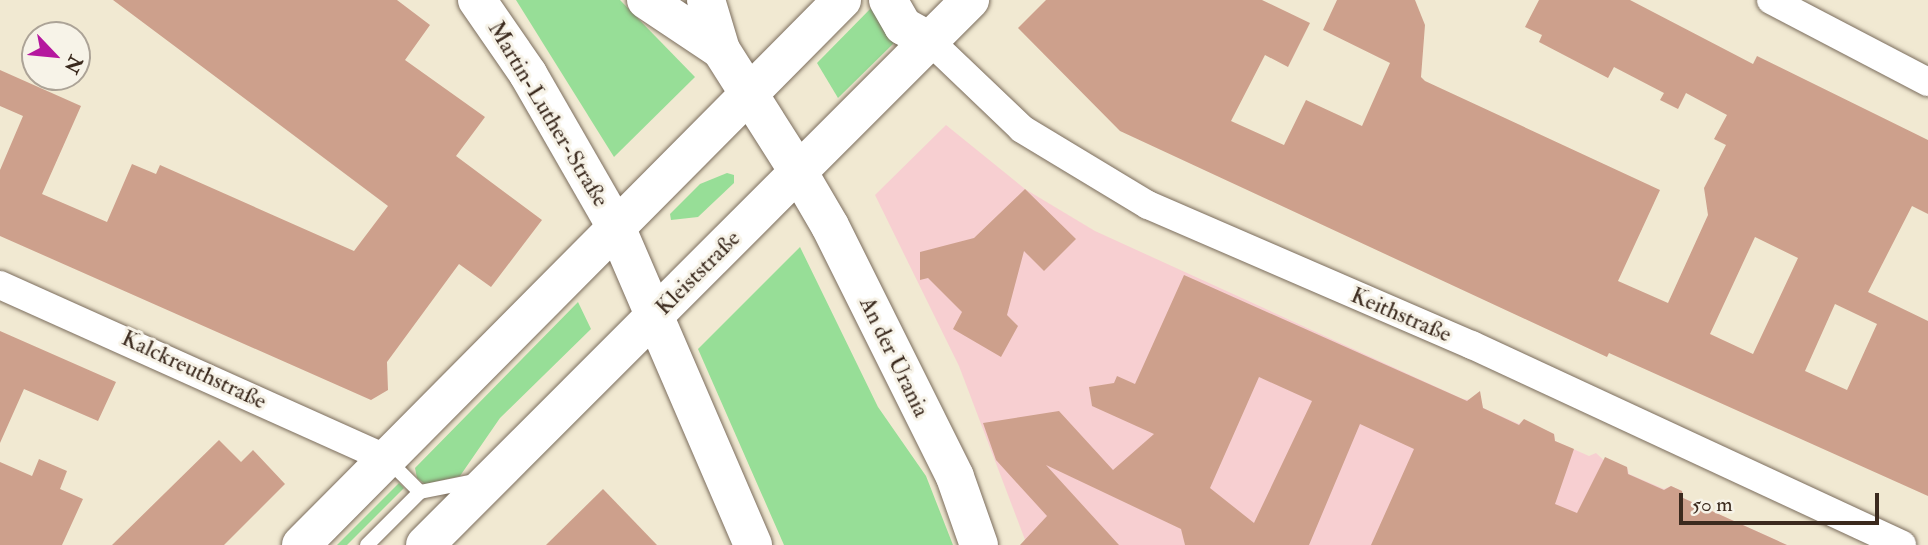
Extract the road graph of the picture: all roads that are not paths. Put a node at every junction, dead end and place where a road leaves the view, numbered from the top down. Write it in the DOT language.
graph roads {
  1 [pos="477,0"];
  2 [pos="646,0"];
  3 [pos="706,0"];
  4 [pos="842,0"];
  5 [pos="888,0"];
  6 [pos="970,0"];
  7 [pos="1771,0"];
  8 [pos="930,41"];
  9 [pos="721,50"];
  10 [pos="1928,82"];
  11 [pos="750,95"];
  12 [pos="799,173"];
  13 [pos="617,229"];
  14 [pos="0,285"];
  15 [pos="655,316"];
  16 [pos="387,459"];
  17 [pos="493,477"];
  18 [pos="420,492"];
  19 [pos="301,545"];
  20 [pos="368,545"];
  21 [pos="425,545"];
  22 [pos="753,545"];
  23 [pos="979,545"];
  24 [pos="1902,545"];
  1 -- 13 [label="main road, Martin-Luther-Straße"];
  2 -- 9 [label="main road"];
  3 -- 9 [label="main road"];
  4 -- 11 [label="main road"];
  5 -- 8 [label="main road"];
  6 -- 8 [label="main road, Kleiststraße"];
  7 -- 10 [label="street"];
  8 -- 12 [label="main road, Kleiststraße"];
  8 -- 24 [label="street, Keithstraße"];
  9 -- 11 [label="main road"];
  11 -- 12 [label="main road"];
  11 -- 13 [label="main road"];
  12 -- 15 [label="main road, Kleiststraße"];
  12 -- 23 [label="main road, An der Urania"];
  13 -- 15 [label="main road"];
  13 -- 16 [label="main road"];
  14 -- 16 [label="street, Kalckreuthstraße"];
  15 -- 17 [label="main road, Kleiststraße"];
  15 -- 22 [label="main road"];
  16 -- 18 [label="lane"];
  16 -- 19 [label="main road"];
  17 -- 18 [label="lane"];
  17 -- 21 [label="main road, Kleiststraße"];
  18 -- 20 [label="lane"];
}
